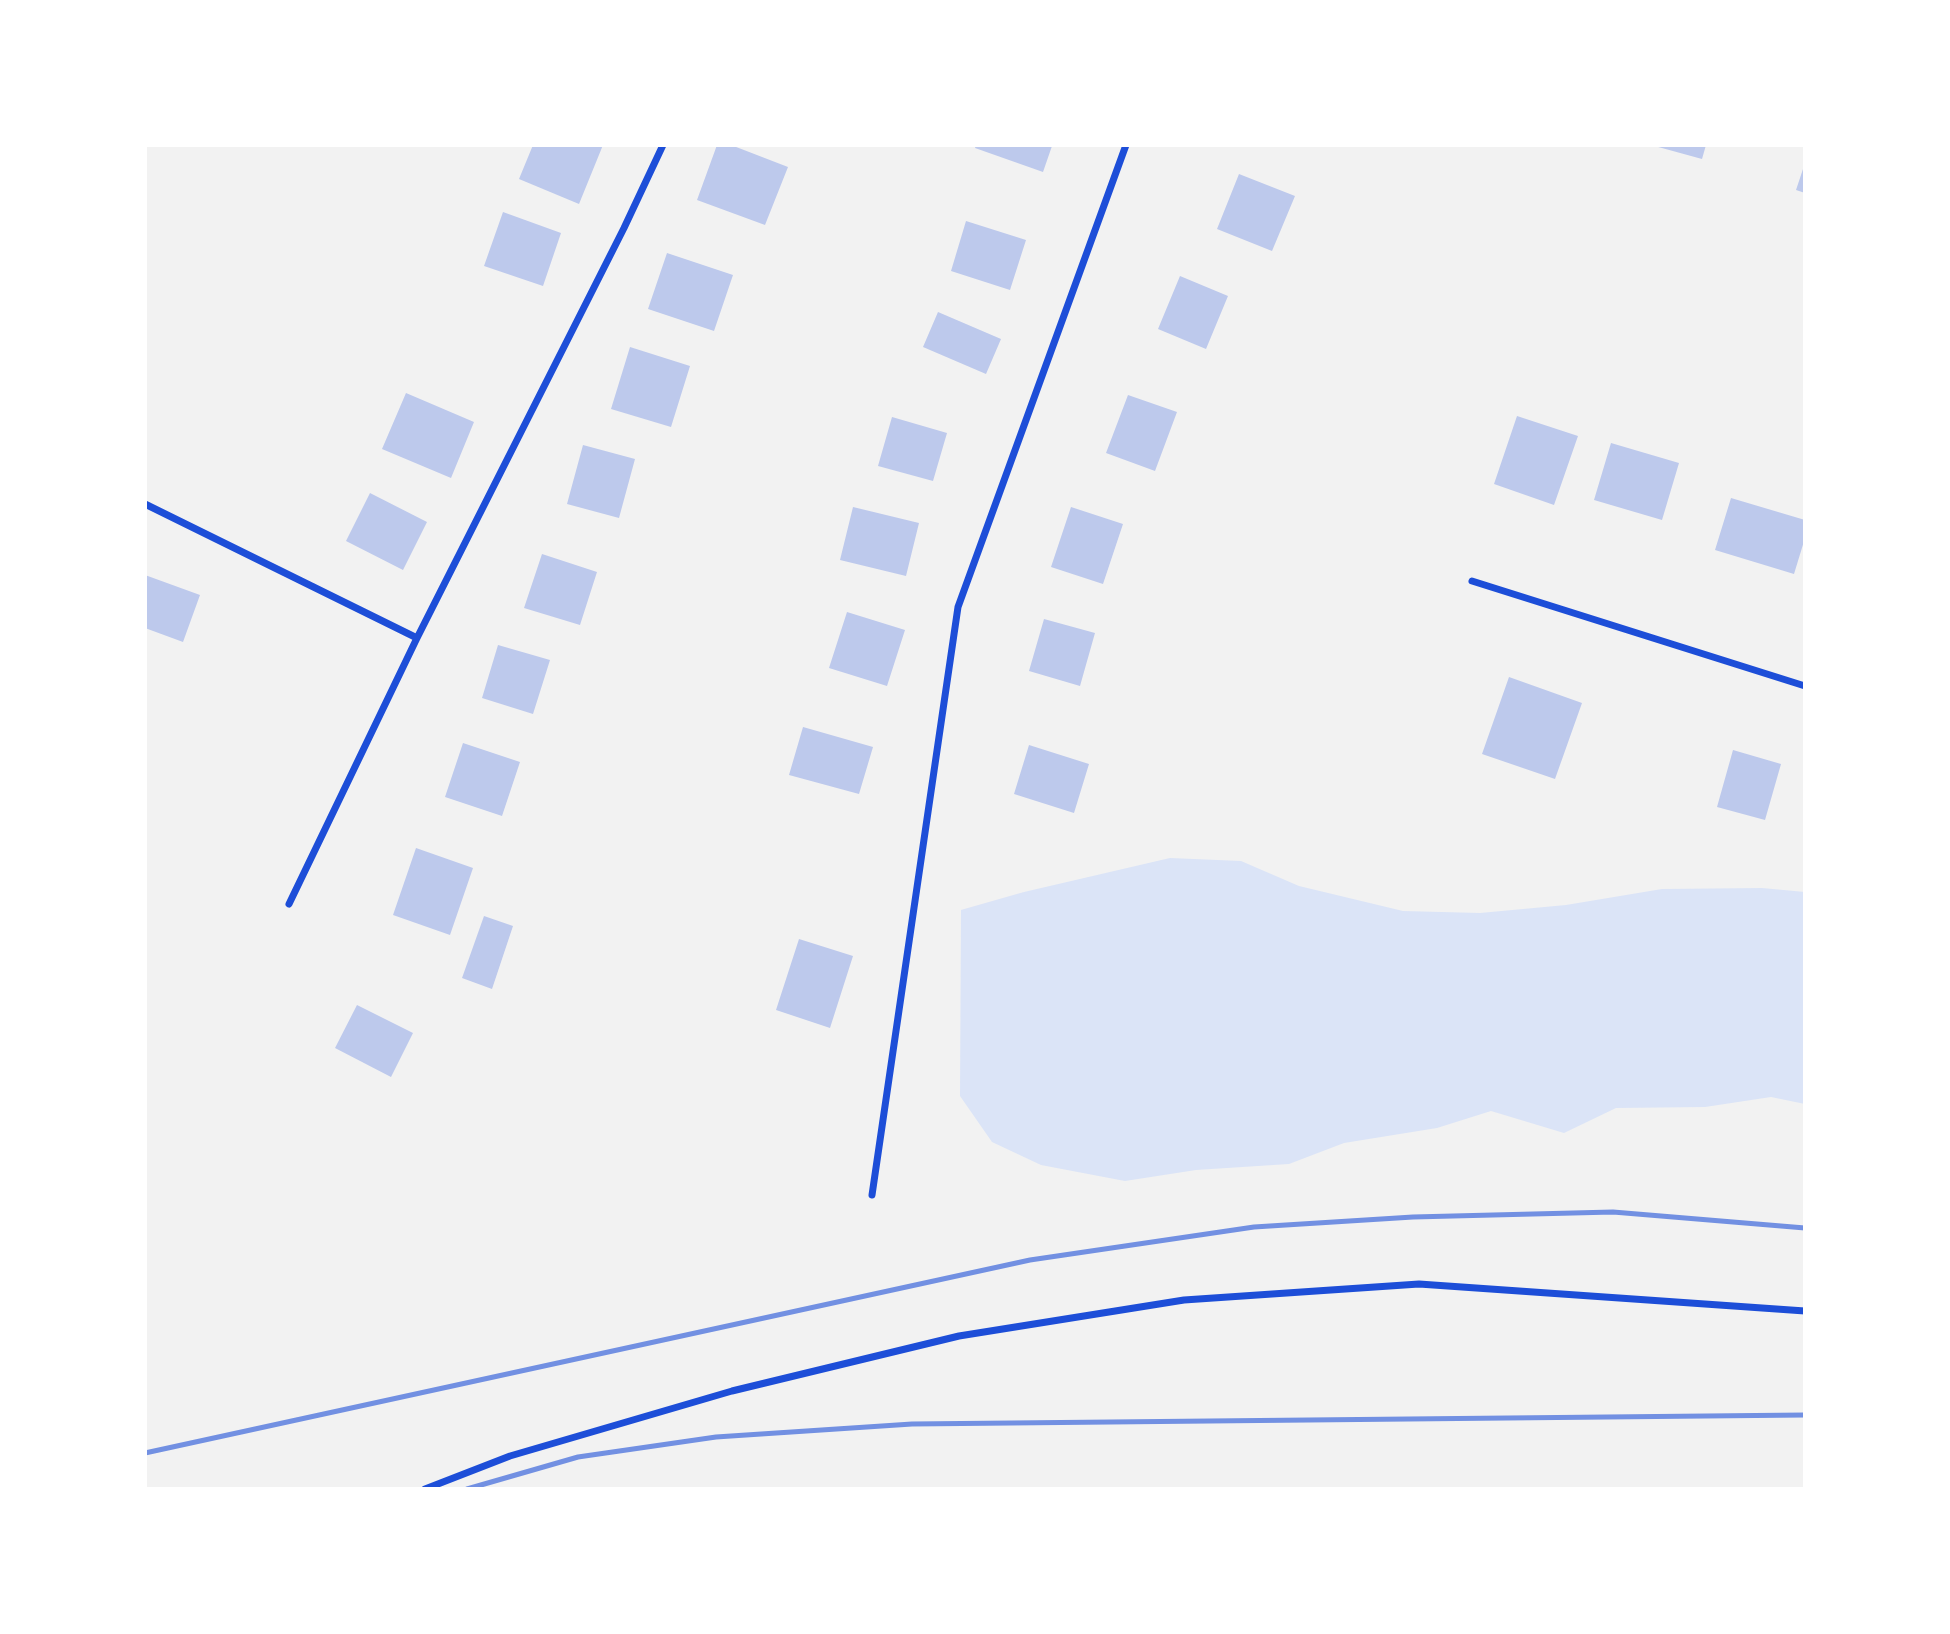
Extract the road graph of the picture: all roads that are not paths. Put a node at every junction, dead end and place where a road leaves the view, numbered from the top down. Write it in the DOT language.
graph roads {
  1 [pos="663,145"];
  2 [pos="1126,145"];
  3 [pos="145,504"];
  4 [pos="1472,581"];
  5 [pos="417,638"];
  6 [pos="1805,686"];
  7 [pos="289,904"];
  8 [pos="872,1195"];
  9 [pos="1805,1311"];
  10 [pos="425,1489"];
  1 -- 5 [label="street"];
  2 -- 8 [label="street"];
  3 -- 5 [label="street"];
  4 -- 6 [label="street"];
  5 -- 7 [label="street"];
  9 -- 10 [label="street"];
}
